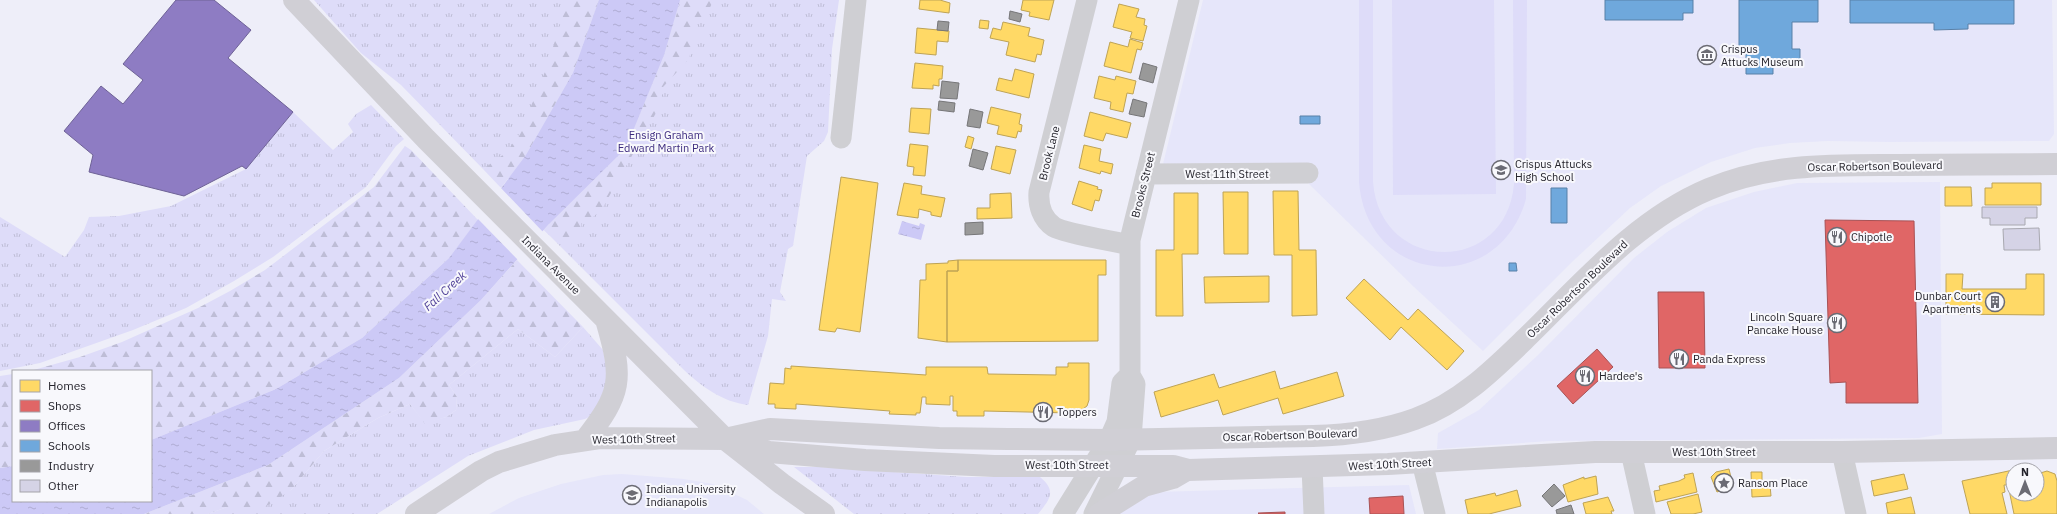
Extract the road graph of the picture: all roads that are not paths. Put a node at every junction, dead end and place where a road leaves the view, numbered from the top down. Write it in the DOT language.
graph roads {
  1 [pos="294,0"];
  2 [pos="856,0"];
  3 [pos="1087,0"];
  4 [pos="1189,0"];
  5 [pos="841,138"];
  6 [pos="2057,164"];
  7 [pos="1308,173"];
  8 [pos="1146,174"];
  9 [pos="1130,245"];
  10 [pos="607,322"];
  11 [pos="1130,375"];
  12 [pos="725,439"];
  13 [pos="1131,439"];
  14 [pos="585,440"];
  15 [pos="1109,440"];
  16 [pos="2057,448"];
  17 [pos="1631,452"];
  18 [pos="1842,452"];
  19 [pos="1422,462"];
  20 [pos="1093,465"];
  21 [pos="1120,465"];
  22 [pos="1312,467"];
  23 [pos="1188,470"];
  24 [pos="416,514"];
  25 [pos="824,514"];
  26 [pos="1063,514"];
  27 [pos="1094,514"];
  28 [pos="1099,514"];
  29 [pos="1314,514"];
  30 [pos="1434,514"];
  31 [pos="1645,514"];
  32 [pos="1856,514"];
  1 -- 10 [label="main road, Indiana Avenue"];
  2 -- 5 [label="street"];
  3 -- 9 [label="street, Brook Lane"];
  4 -- 8 [label="street, Brooks Street"];
  6 -- 13 [label="main road, Oscar Robertson Boulevard"];
  7 -- 8 [label="street, West 11th Street"];
  8 -- 9 [label="street, Brooks Street"];
  9 -- 11 [label="street, Brooks Street"];
  10 -- 12 [label="main road, Indiana Avenue"];
  10 -- 14 [label="main road"];
  11 -- 13 [label="street, Brooks Street"];
  11 -- 15 [label="street, Brooks Street"];
  12 -- 14 [label="main road, West 10th Street"];
  12 -- 15 [label="main road, West 10th Street"];
  12 -- 20 [label="main road, West 10th Street"];
  12 -- 25 [label="main road, Indiana Avenue"];
  13 -- 15 [label="main road, Oscar Robertson Boulevard"];
  13 -- 21 [label="street, Brooks Street"];
  14 -- 24 [label="main road, West 10th Street"];
  15 -- 20 [label="street, Brooks Street"];
  16 -- 18 [label="main road, West 10th Street"];
  17 -- 18 [label="main road, West 10th Street"];
  17 -- 19 [label="main road, West 10th Street"];
  17 -- 31 [label="street"];
  18 -- 32 [label="street"];
  19 -- 22 [label="main road, West 10th Street"];
  19 -- 30 [label="street"];
  20 -- 21 [label="main road, West 10th Street"];
  20 -- 26 [label="street, Brooks Street"];
  21 -- 23 [label="main road, West 10th Street"];
  21 -- 27 [label="street, Brooks Street"];
  22 -- 23 [label="main road, West 10th Street"];
  22 -- 29 [label="street"];
  23 -- 28 [label="main road"];
}
